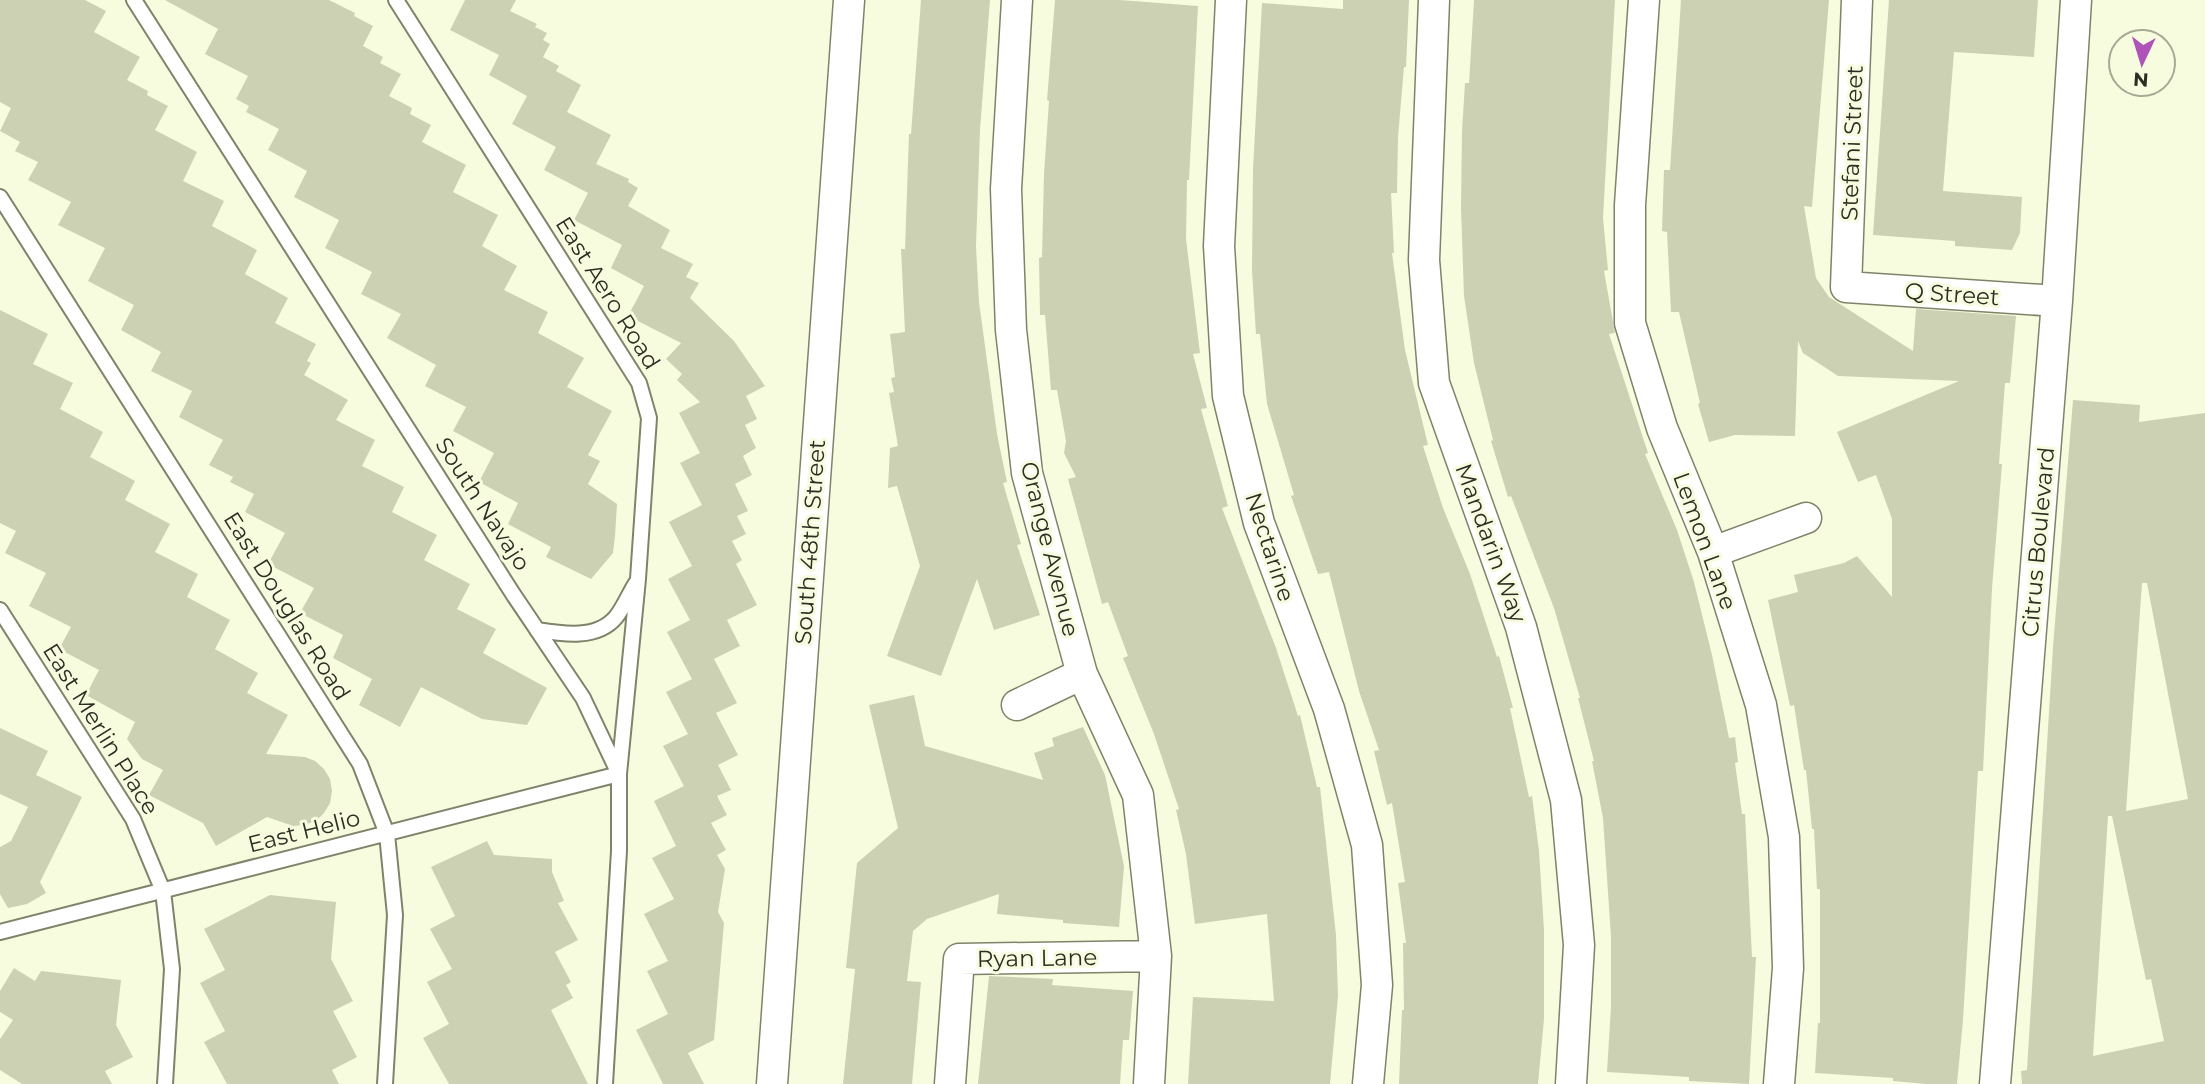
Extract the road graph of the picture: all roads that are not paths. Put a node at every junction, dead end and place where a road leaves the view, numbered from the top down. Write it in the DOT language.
graph roads {
  1 [pos="134,0"];
  2 [pos="396,0"];
  3 [pos="849,0"];
  4 [pos="1017,0"];
  5 [pos="1231,0"];
  6 [pos="1434,0"];
  7 [pos="1644,0"];
  8 [pos="1857,0"];
  9 [pos="2076,0"];
  10 [pos="0,197"];
  11 [pos="1846,287"];
  12 [pos="2057,301"];
  13 [pos="1806,518"];
  14 [pos="1713,552"];
  15 [pos="638,579"];
  16 [pos="0,610"];
  17 [pos="537,630"];
  18 [pos="1082,674"];
  19 [pos="1017,705"];
  20 [pos="619,774"];
  21 [pos="387,834"];
  22 [pos="163,891"];
  23 [pos="0,932"];
  24 [pos="1156,956"];
  25 [pos="165,1084"];
  26 [pos="385,1084"];
  27 [pos="605,1084"];
  28 [pos="772,1084"];
  29 [pos="950,1084"];
  30 [pos="1149,1084"];
  31 [pos="1368,1084"];
  32 [pos="1572,1084"];
  33 [pos="1779,1084"];
  34 [pos="1995,1084"];
  1 -- 17 [label="lane, South Navajo"];
  2 -- 15 [label="lane, East Aero Road"];
  3 -- 28 [label="street, South 48th Street"];
  4 -- 18 [label="street, Orange Avenue"];
  5 -- 31 [label="street, Nectarine"];
  6 -- 32 [label="street, Mandarin Way"];
  7 -- 14 [label="street, Lemon Lane"];
  8 -- 11 [label="street, Stefani Street"];
  9 -- 12 [label="street, Citrus Boulevard"];
  10 -- 21 [label="lane, East Douglas Road"];
  11 -- 12 [label="street, Q Street"];
  12 -- 34 [label="street, Citrus Boulevard"];
  13 -- 14 [label="street"];
  14 -- 33 [label="street, Lemon Lane"];
  15 -- 17 [label="lane"];
  15 -- 20 [label="lane, East Aero Road"];
  16 -- 22 [label="lane, East Merlin Place"];
  17 -- 20 [label="lane, South Navajo"];
  18 -- 19 [label="street"];
  18 -- 24 [label="street, Orange Avenue"];
  20 -- 21 [label="lane, East Helio"];
  20 -- 27 [label="lane, South Navajo"];
  21 -- 22 [label="lane, East Helio"];
  21 -- 26 [label="lane, East Douglas Road"];
  22 -- 23 [label="lane, East Helio"];
  22 -- 25 [label="lane, East Merlin Place"];
  24 -- 29 [label="street, Ryan Lane"];
  24 -- 30 [label="street, Orange Avenue"];
}
